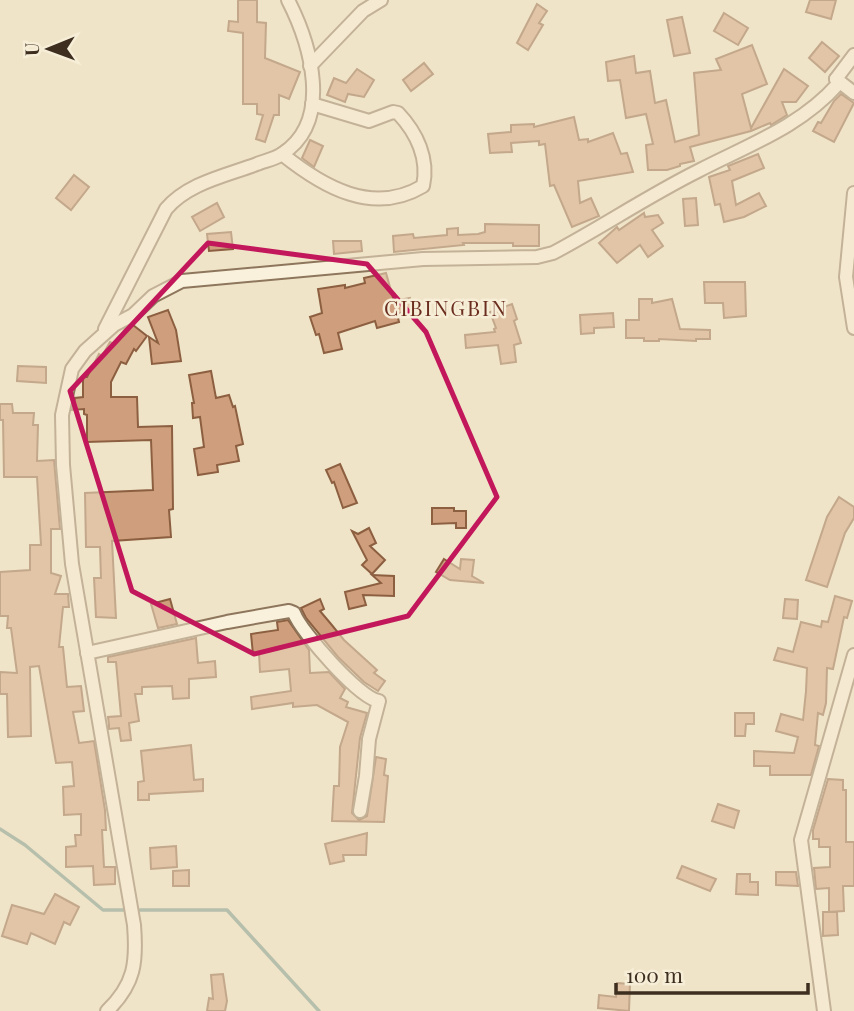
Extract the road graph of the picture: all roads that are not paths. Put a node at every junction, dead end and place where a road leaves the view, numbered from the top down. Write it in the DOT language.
graph roads {
  1 [pos="288,0"];
  2 [pos="381,0"];
  3 [pos="854,55"];
  4 [pos="310,66"];
  5 [pos="836,79"];
  6 [pos="854,93"];
  7 [pos="312,104"];
  8 [pos="282,154"];
  9 [pos="854,193"];
  10 [pos="854,328"];
  11 [pos="102,335"];
  12 [pos="87,653"];
  13 [pos="854,655"];
  14 [pos="359,811"];
  15 [pos="107,1011"];
  16 [pos="824,1011"];
  1 -- 4 [label="street"];
  2 -- 4 [label="street"];
  3 -- 5 [label="street"];
  4 -- 7 [label="street"];
  5 -- 6 [label="street"];
  5 -- 11 [label="street"];
  7 -- 8 [label="street"];
  7 -- 8 [label="street"];
  8 -- 11 [label="street"];
  9 -- 10 [label="street"];
  11 -- 12 [label="street"];
  12 -- 14 [label="street"];
  12 -- 15 [label="street"];
  13 -- 16 [label="street"];
}
